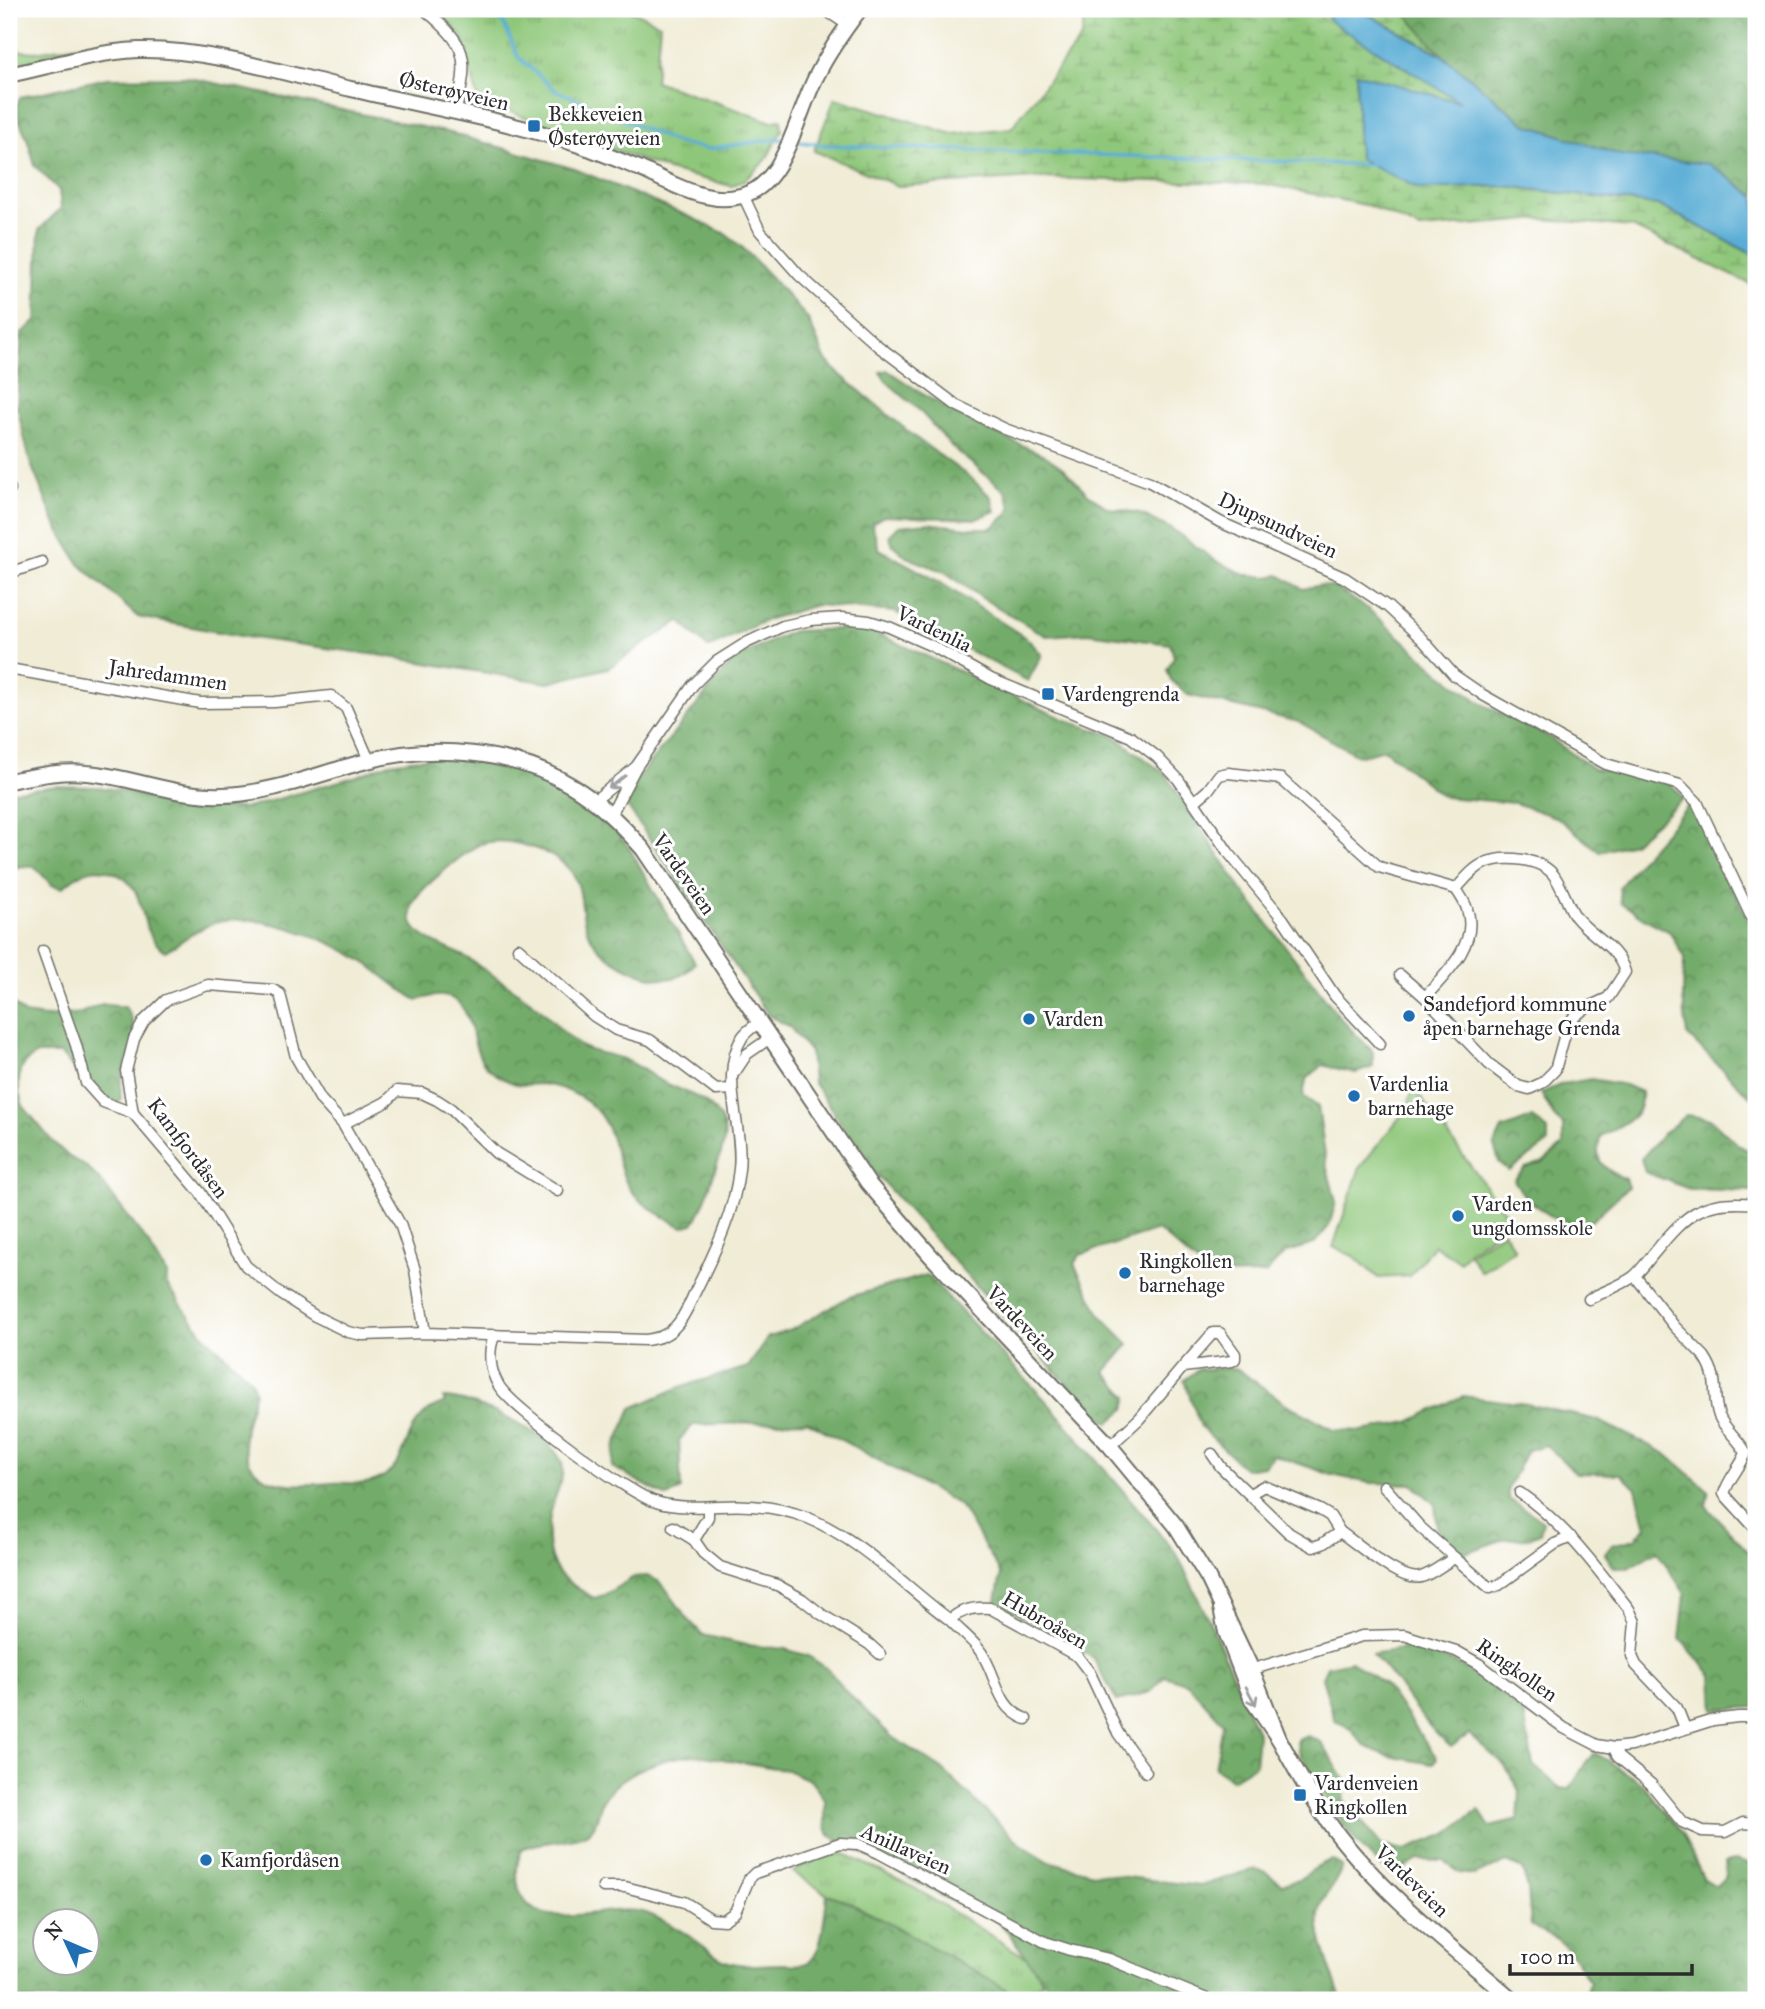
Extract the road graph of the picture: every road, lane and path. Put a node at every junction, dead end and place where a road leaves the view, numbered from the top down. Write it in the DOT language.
graph roads {
  1 [pos="424,9"];
  2 [pos="824,9"];
  3 [pos="860,9"];
  4 [pos="848,24"];
  5 [pos="9,75"];
  6 [pos="455,113"];
  7 [pos="744,195"];
  8 [pos="42,562"];
  9 [pos="9,573"];
  10 [pos="9,669"];
  11 [pos="369,760"];
  12 [pos="636,767"];
  13 [pos="9,781"];
  14 [pos="594,801"];
  15 [pos="1194,802"];
  16 [pos="609,814"];
  17 [pos="1456,889"];
  18 [pos="1756,927"];
  19 [pos="518,948"];
  20 [pos="43,951"];
  21 [pos="1400,975"];
  22 [pos="1425,997"];
  23 [pos="760,1022"];
  24 [pos="770,1038"];
  25 [pos="1380,1044"];
  26 [pos="733,1075"];
  27 [pos="732,1089"];
  28 [pos="133,1113"];
  29 [pos="344,1124"];
  30 [pos="558,1191"];
  31 [pos="1756,1204"];
  32 [pos="1635,1276"];
  33 [pos="1589,1298"];
  34 [pos="425,1333"];
  35 [pos="495,1335"];
  36 [pos="1183,1367"];
  37 [pos="1756,1444"];
  38 [pos="1110,1446"];
  39 [pos="1746,1453"];
  40 [pos="1212,1454"];
  41 [pos="1384,1486"];
  42 [pos="1520,1493"];
  43 [pos="1250,1494"];
  44 [pos="708,1507"];
  45 [pos="673,1527"];
  46 [pos="1756,1529"];
  47 [pos="1340,1532"];
  48 [pos="1571,1537"];
  49 [pos="694,1540"];
  50 [pos="1455,1558"];
  51 [pos="950,1620"];
  52 [pos="880,1654"];
  53 [pos="1246,1672"];
  54 [pos="1756,1717"];
  55 [pos="1026,1719"];
  56 [pos="1685,1728"];
  57 [pos="1614,1748"];
  58 [pos="1146,1772"];
  59 [pos="1756,1824"];
  60 [pos="603,1887"];
  61 [pos="1209,2000"];
  62 [pos="1513,2000"];
  1 -- 6 [label="street"];
  2 -- 4 [label="street"];
  3 -- 4 [label="street"];
  4 -- 7 [label="street"];
  5 -- 6 [label="street, Østerøyveien"];
  6 -- 7 [label="street, Østerøyveien"];
  7 -- 18 [label="street, Djupsundveien"];
  8 -- 9 [label="street"];
  10 -- 11 [label="street, Jahredammen"];
  11 -- 13 [label="street, Vardeveien"];
  11 -- 14 [label="street, Vardeveien"];
  12 -- 14 [label="street, Vardenlia, one-way"];
  12 -- 15 [label="street, Vardenlia"];
  12 -- 16 [label="street, Vardenlia"];
  14 -- 16 [label="street, Vardeveien"];
  15 -- 17 [label="street"];
  15 -- 25 [label="street, Vardenlia"];
  16 -- 23 [label="street, Vardeveien"];
  17 -- 22 [label="street"];
  17 -- 22 [label="street"];
  19 -- 27 [label="street"];
  20 -- 28 [label="street"];
  21 -- 22 [label="street"];
  23 -- 24 [label="street, Vardeveien"];
  23 -- 26 [label="street, Kamfjordåsen"];
  24 -- 26 [label="street"];
  24 -- 38 [label="street, Vardeveien"];
  26 -- 27 [label="street, Kamfjordåsen"];
  27 -- 35 [label="street, Kamfjordåsen"];
  28 -- 29 [label="street, Kamfjordåsen"];
  28 -- 34 [label="street, Kamfjordåsen"];
  29 -- 30 [label="street"];
  29 -- 34 [label="street, Kamfjordåsen"];
  31 -- 32 [label="street"];
  32 -- 33 [label="street"];
  32 -- 39 [label="street"];
  34 -- 35 [label="street, Kamfjordåsen"];
  35 -- 44 [label="street"];
  36 -- 36 [label="street"];
  36 -- 38 [label="street"];
  37 -- 39 [label="street"];
  38 -- 53 [label="street, Vardeveien"];
  39 -- 46 [label="street"];
  40 -- 43 [label="street"];
  41 -- 50 [label="street"];
  42 -- 48 [label="street"];
  43 -- 47 [label="street"];
  43 -- 47 [label="street"];
  44 -- 49 [label="street"];
  44 -- 51 [label="street"];
  45 -- 49 [label="street"];
  47 -- 50 [label="street"];
  48 -- 50 [label="street"];
  48 -- 56 [label="street"];
  49 -- 52 [label="street"];
  51 -- 55 [label="street"];
  51 -- 58 [label="street, Hubroåsen"];
  53 -- 57 [label="street, Ringkollen"];
  53 -- 62 [label="street, Vardeveien"];
  54 -- 56 [label="street, Ringkollen"];
  56 -- 57 [label="street, Ringkollen"];
  57 -- 59 [label="street"];
  60 -- 61 [label="street, Anillaveien"];
}
